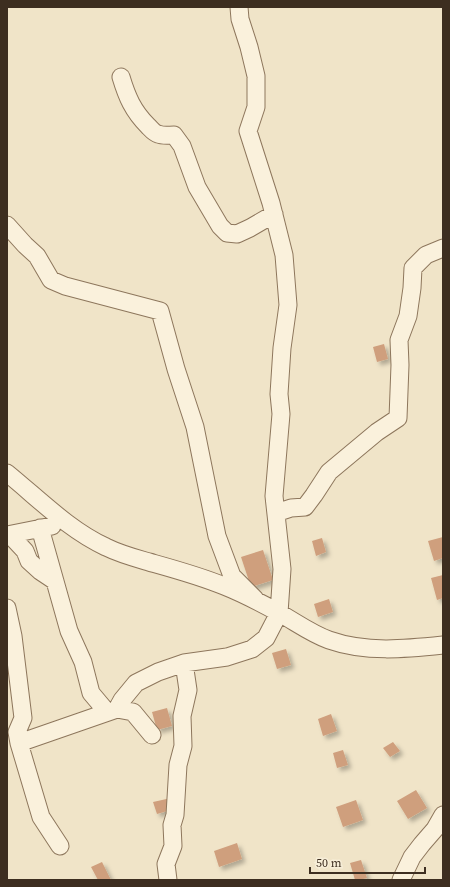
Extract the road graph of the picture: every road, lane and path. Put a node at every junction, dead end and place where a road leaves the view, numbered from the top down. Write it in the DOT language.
graph roads {
  1 [pos="238,7"];
  2 [pos="121,77"];
  3 [pos="274,214"];
  4 [pos="7,225"];
  5 [pos="443,248"];
  6 [pos="7,473"];
  7 [pos="276,514"];
  8 [pos="67,523"];
  9 [pos="40,528"];
  10 [pos="8,539"];
  11 [pos="55,581"];
  12 [pos="255,599"];
  13 [pos="7,608"];
  14 [pos="279,613"];
  15 [pos="443,645"];
  16 [pos="184,663"];
  17 [pos="112,711"];
  18 [pos="152,735"];
  19 [pos="19,744"];
  20 [pos="443,815"];
  21 [pos="60,846"];
  22 [pos="168,880"];
  23 [pos="401,880"];
  1 -- 3 [label="street"];
  2 -- 3 [label="street"];
  3 -- 7 [label="street"];
  4 -- 12 [label="street"];
  5 -- 7 [label="street"];
  6 -- 8 [label="street"];
  7 -- 14 [label="street"];
  8 -- 9 [label="street"];
  8 -- 12 [label="street"];
  9 -- 10 [label="street"];
  9 -- 11 [label="street"];
  10 -- 11 [label="street"];
  11 -- 17 [label="street"];
  12 -- 14 [label="street"];
  13 -- 19 [label="street"];
  14 -- 15 [label="street"];
  14 -- 16 [label="street"];
  16 -- 17 [label="street"];
  16 -- 22 [label="street"];
  17 -- 18 [label="street"];
  17 -- 19 [label="street"];
  19 -- 21 [label="street"];
  20 -- 23 [label="street"];
}
